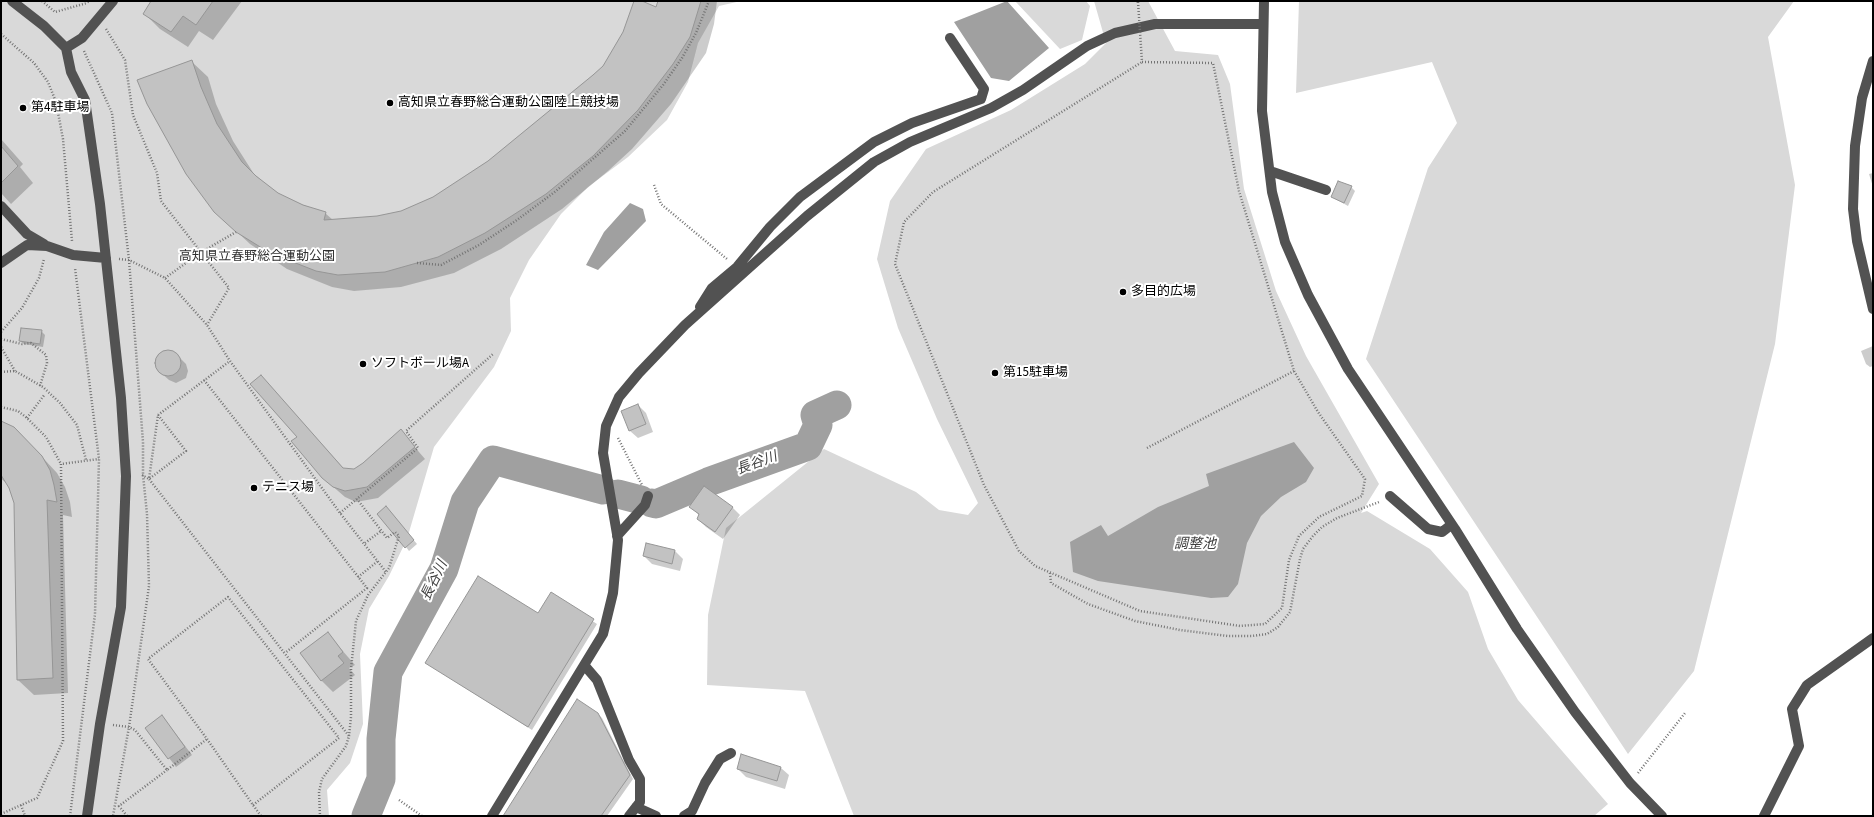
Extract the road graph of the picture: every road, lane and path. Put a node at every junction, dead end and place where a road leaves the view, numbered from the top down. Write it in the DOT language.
graph roads {
  1 [pos="12,1"];
  2 [pos="42,1"];
  3 [pos="89,1"];
  4 [pos="113,1"];
  5 [pos="709,1"];
  6 [pos="1138,1"];
  7 [pos="1264,1"];
  8 [pos="100,19"];
  9 [pos="1263,24"];
  10 [pos="1,34"];
  11 [pos="950,38"];
  12 [pos="66,48"];
  13 [pos="1873,61"];
  14 [pos="1142,62"];
  15 [pos="1270,172"];
  16 [pos="654,185"];
  17 [pos="1326,190"];
  18 [pos="1,206"];
  19 [pos="236,232"];
  20 [pos="47,246"];
  21 [pos="200,253"];
  22 [pos="73,255"];
  23 [pos="106,258"];
  24 [pos="1,263"];
  25 [pos="416,263"];
  26 [pos="737,267"];
  27 [pos="165,278"];
  28 [pos="1873,309"];
  29 [pos="693,318"];
  30 [pos="207,325"];
  31 [pos="1,332"];
  32 [pos="1,339"];
  33 [pos="1,347"];
  34 [pos="493,354"];
  35 [pos="230,361"];
  36 [pos="1294,371"];
  37 [pos="1,372"];
  38 [pos="15,372"];
  39 [pos="204,380"];
  40 [pos="40,386"];
  41 [pos="45,394"];
  42 [pos="1,407"];
  43 [pos="158,415"];
  44 [pos="27,418"];
  45 [pos="608,420"];
  46 [pos="1147,448"];
  47 [pos="99,459"];
  48 [pos="86,460"];
  49 [pos="61,464"];
  50 [pos="126,476"];
  51 [pos="149,479"];
  52 [pos="648,496"];
  53 [pos="1390,496"];
  54 [pos="356,499"];
  55 [pos="340,513"];
  56 [pos="1451,525"];
  57 [pos="381,531"];
  58 [pos="618,536"];
  59 [pos="365,544"];
  60 [pos="378,561"];
  61 [pos="386,572"];
  62 [pos="1050,572"];
  63 [pos="358,577"];
  64 [pos="1873,638"];
  65 [pos="284,653"];
  66 [pos="585,666"];
  67 [pos="1685,713"];
  68 [pos="100,724"];
  69 [pos="349,736"];
  70 [pos="207,739"];
  71 [pos="731,753"];
  72 [pos="167,770"];
  73 [pos="1630,783"];
  74 [pos="399,800"];
  75 [pos="21,805"];
  76 [pos="253,805"];
  77 [pos="636,807"];
  78 [pos="1,814"];
  79 [pos="25,816"];
  80 [pos="70,816"];
  81 [pos="87,816"];
  82 [pos="127,816"];
  83 [pos="261,816"];
  84 [pos="320,816"];
  85 [pos="422,816"];
  86 [pos="492,816"];
  87 [pos="629,816"];
  88 [pos="656,816"];
  89 [pos="684,816"];
  90 [pos="1662,816"];
  91 [pos="1764,816"];
  1 -- 12 [label="street"];
  2 -- 3 [label="path"];
  4 -- 8 [label="street"];
  5 -- 25 [label="path"];
  6 -- 14 [label="path, bridge"];
  7 -- 9 [label="street"];
  8 -- 12 [label="street"];
  8 -- 21 [label="path"];
  9 -- 15 [label="street"];
  9 -- 29 [label="street"];
  10 -- 22 [label="path"];
  11 -- 26 [label="street"];
  12 -- 23 [label="street"];
  13 -- 28 [label="street"];
  14 -- 36 [label="path"];
  14 -- 62 [label="path"];
  15 -- 17 [label="street"];
  15 -- 56 [label="street"];
  16 -- 26 [label="path"];
  18 -- 20 [label="street"];
  19 -- 21 [label="path"];
  20 -- 22 [label="street"];
  20 -- 24 [label="street"];
  20 -- 31 [label="path"];
  21 -- 27 [label="path"];
  21 -- 30 [label="path"];
  22 -- 23 [label="street"];
  22 -- 47 [label="path"];
  23 -- 27 [label="path"];
  23 -- 50 [label="street"];
  26 -- 29 [label="street"];
  27 -- 30 [label="path"];
  29 -- 45 [label="street"];
  30 -- 35 [label="path"];
  32 -- 40 [label="path"];
  33 -- 38 [label="path"];
  34 -- 54 [label="path"];
  35 -- 39 [label="path"];
  35 -- 55 [label="path"];
  36 -- 46 [label="path"];
  36 -- 62 [label="path"];
  37 -- 38 [label="path"];
  38 -- 40 [label="path"];
  39 -- 43 [label="path"];
  39 -- 63 [label="path"];
  40 -- 48 [label="path"];
  41 -- 44 [label="path"];
  42 -- 44 [label="path"];
  43 -- 51 [label="path"];
  43 -- 51 [label="path"];
  44 -- 49 [label="path"];
  45 -- 52 [label="path"];
  45 -- 58 [label="street"];
  47 -- 48 [label="path"];
  47 -- 80 [label="path"];
  48 -- 49 [label="path"];
  49 -- 75 [label="path"];
  50 -- 51 [label="path"];
  50 -- 68 [label="street"];
  51 -- 69 [label="path"];
  52 -- 58 [label="street"];
  53 -- 56 [label="street"];
  53 -- 62 [label="path"];
  54 -- 55 [label="path"];
  54 -- 57 [label="path"];
  55 -- 59 [label="path"];
  56 -- 73 [label="street"];
  57 -- 59 [label="path"];
  57 -- 61 [label="path"];
  58 -- 66 [label="street"];
  59 -- 60 [label="path"];
  60 -- 61 [label="path"];
  60 -- 63 [label="path"];
  61 -- 69 [label="path"];
  63 -- 65 [label="path"];
  64 -- 91 [label="street"];
  66 -- 77 [label="street"];
  66 -- 86 [label="street"];
  67 -- 73 [label="path"];
  68 -- 72 [label="path"];
  68 -- 81 [label="street"];
  69 -- 84 [label="path"];
  70 -- 72 [label="path"];
  70 -- 76 [label="path"];
  70 -- 76 [label="path"];
  71 -- 89 [label="street"];
  72 -- 82 [label="path"];
  73 -- 90 [label="street"];
  74 -- 85 [label="path"];
  75 -- 78 [label="path"];
  75 -- 79 [label="path"];
  76 -- 83 [label="path"];
  77 -- 87 [label="street"];
  77 -- 88 [label="street"];
}
